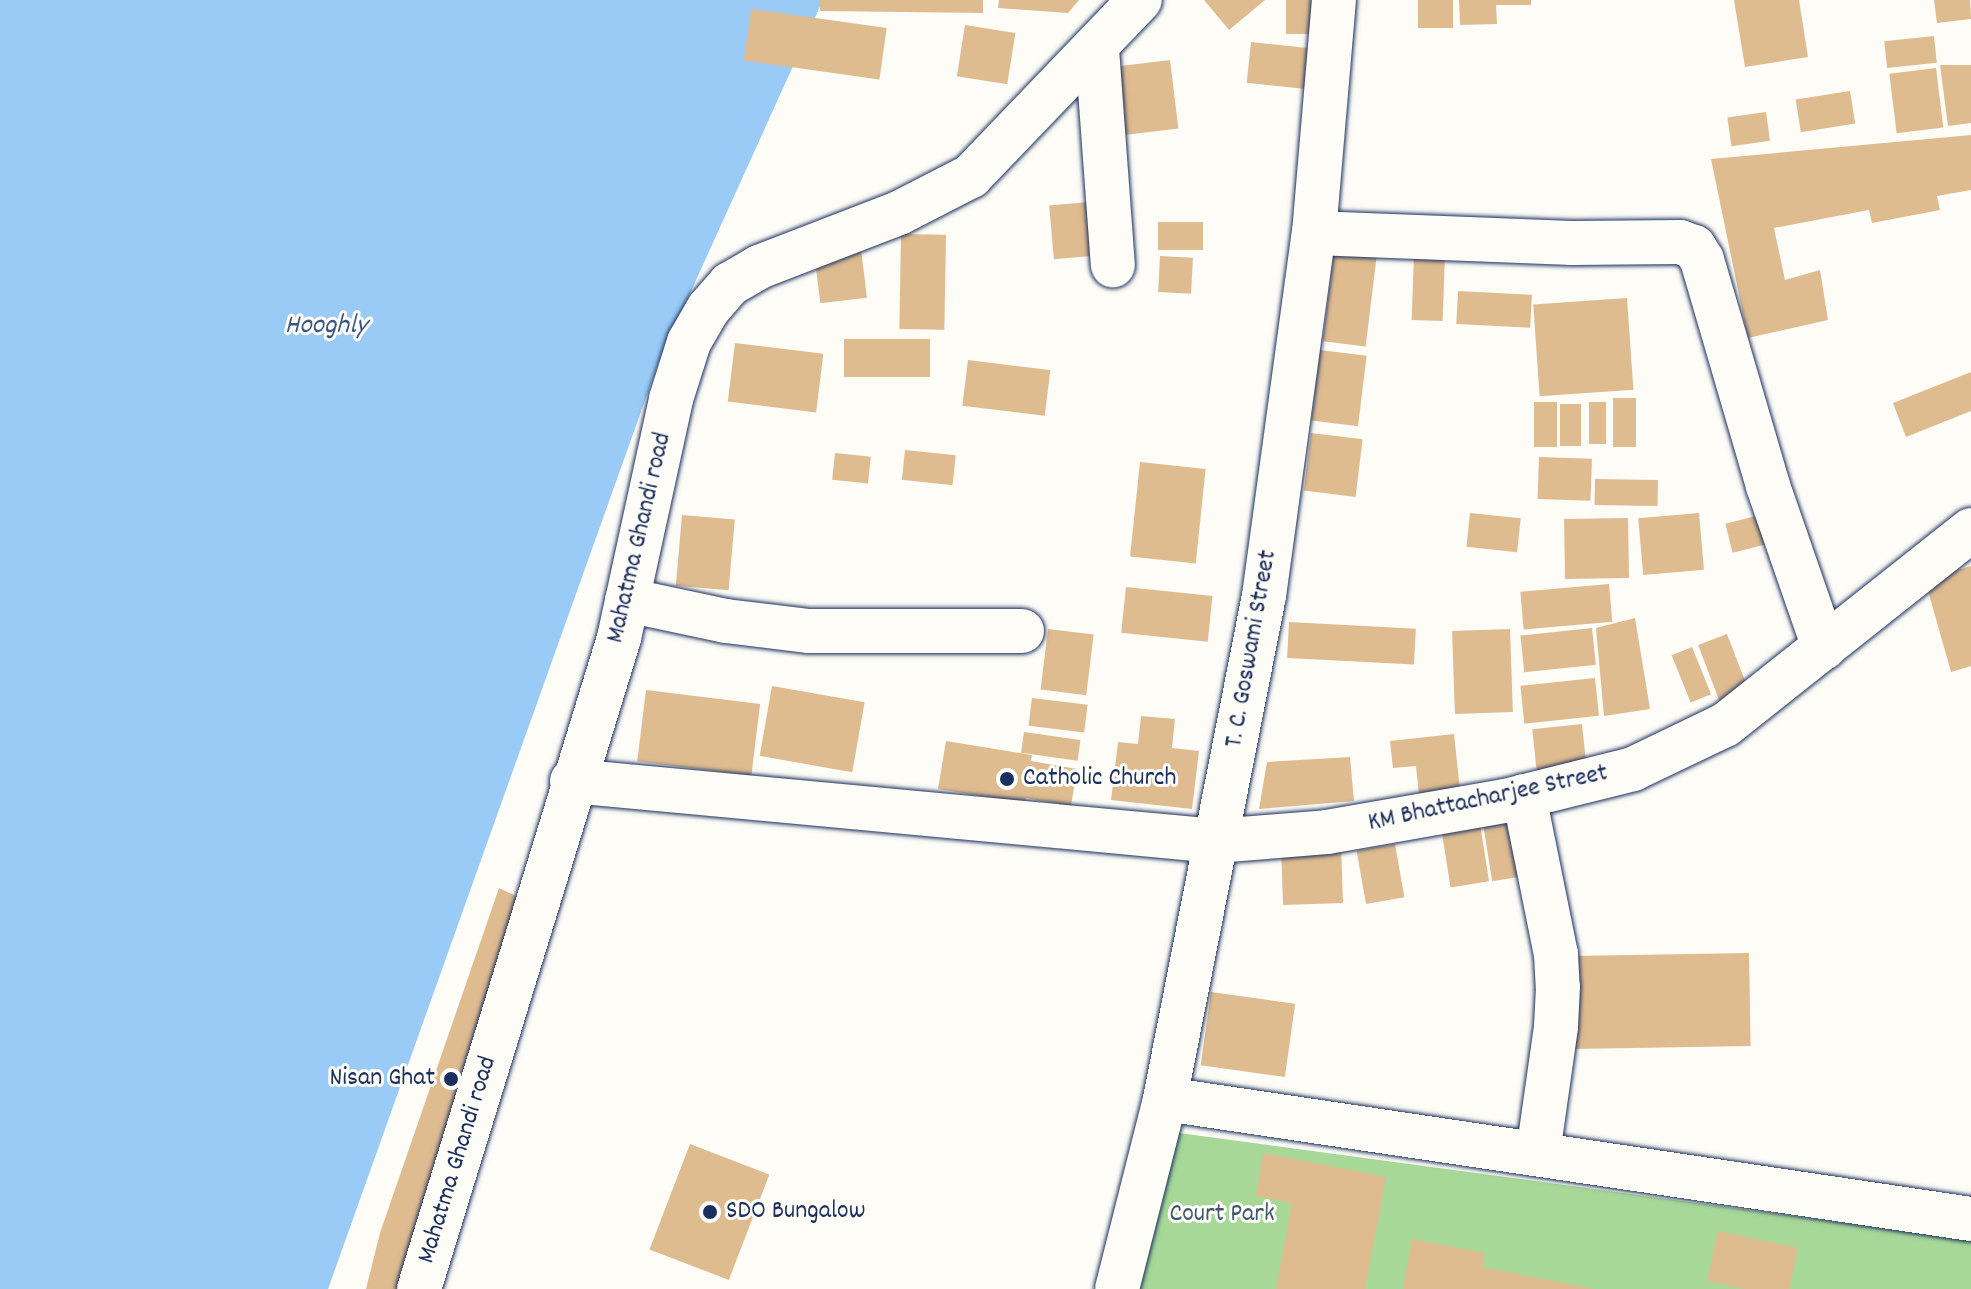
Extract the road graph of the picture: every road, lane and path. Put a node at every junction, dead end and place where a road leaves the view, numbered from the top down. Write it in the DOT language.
graph roads {
  1 [pos="1140,0"];
  2 [pos="1334,0"];
  3 [pos="1097,49"];
  4 [pos="1314,233"];
  5 [pos="1113,265"];
  6 [pos="1971,530"];
  7 [pos="627,600"];
  8 [pos="1022,631"];
  9 [pos="1824,648"];
  10 [pos="572,781"];
  11 [pos="1524,796"];
  12 [pos="1216,841"];
  13 [pos="1165,1099"];
  14 [pos="1538,1154"];
  15 [pos="1971,1219"];
  16 [pos="419,1289"];
  17 [pos="1117,1289"];
  1 -- 3 [label="street, Mahatma Ghandi road"];
  2 -- 4 [label="street, T. C. Goswami Street"];
  3 -- 5 [label="street"];
  3 -- 7 [label="street, Mahatma Ghandi road"];
  4 -- 9 [label="street"];
  4 -- 12 [label="street, T. C. Goswami Street"];
  6 -- 9 [label="street, KM Bhattacharjee Street"];
  7 -- 8 [label="street"];
  7 -- 10 [label="street, Mahatma Ghandi road"];
  9 -- 11 [label="street, KM Bhattacharjee Street"];
  10 -- 12 [label="street, KM Bhattacharjee Street"];
  10 -- 16 [label="street, Mahatma Ghandi road"];
  11 -- 12 [label="street, KM Bhattacharjee Street"];
  11 -- 14 [label="street"];
  12 -- 13 [label="street, T. C. Goswami Street"];
  13 -- 14 [label="street"];
  13 -- 17 [label="street, T. C. Goswami Street"];
  14 -- 15 [label="street"];
}
